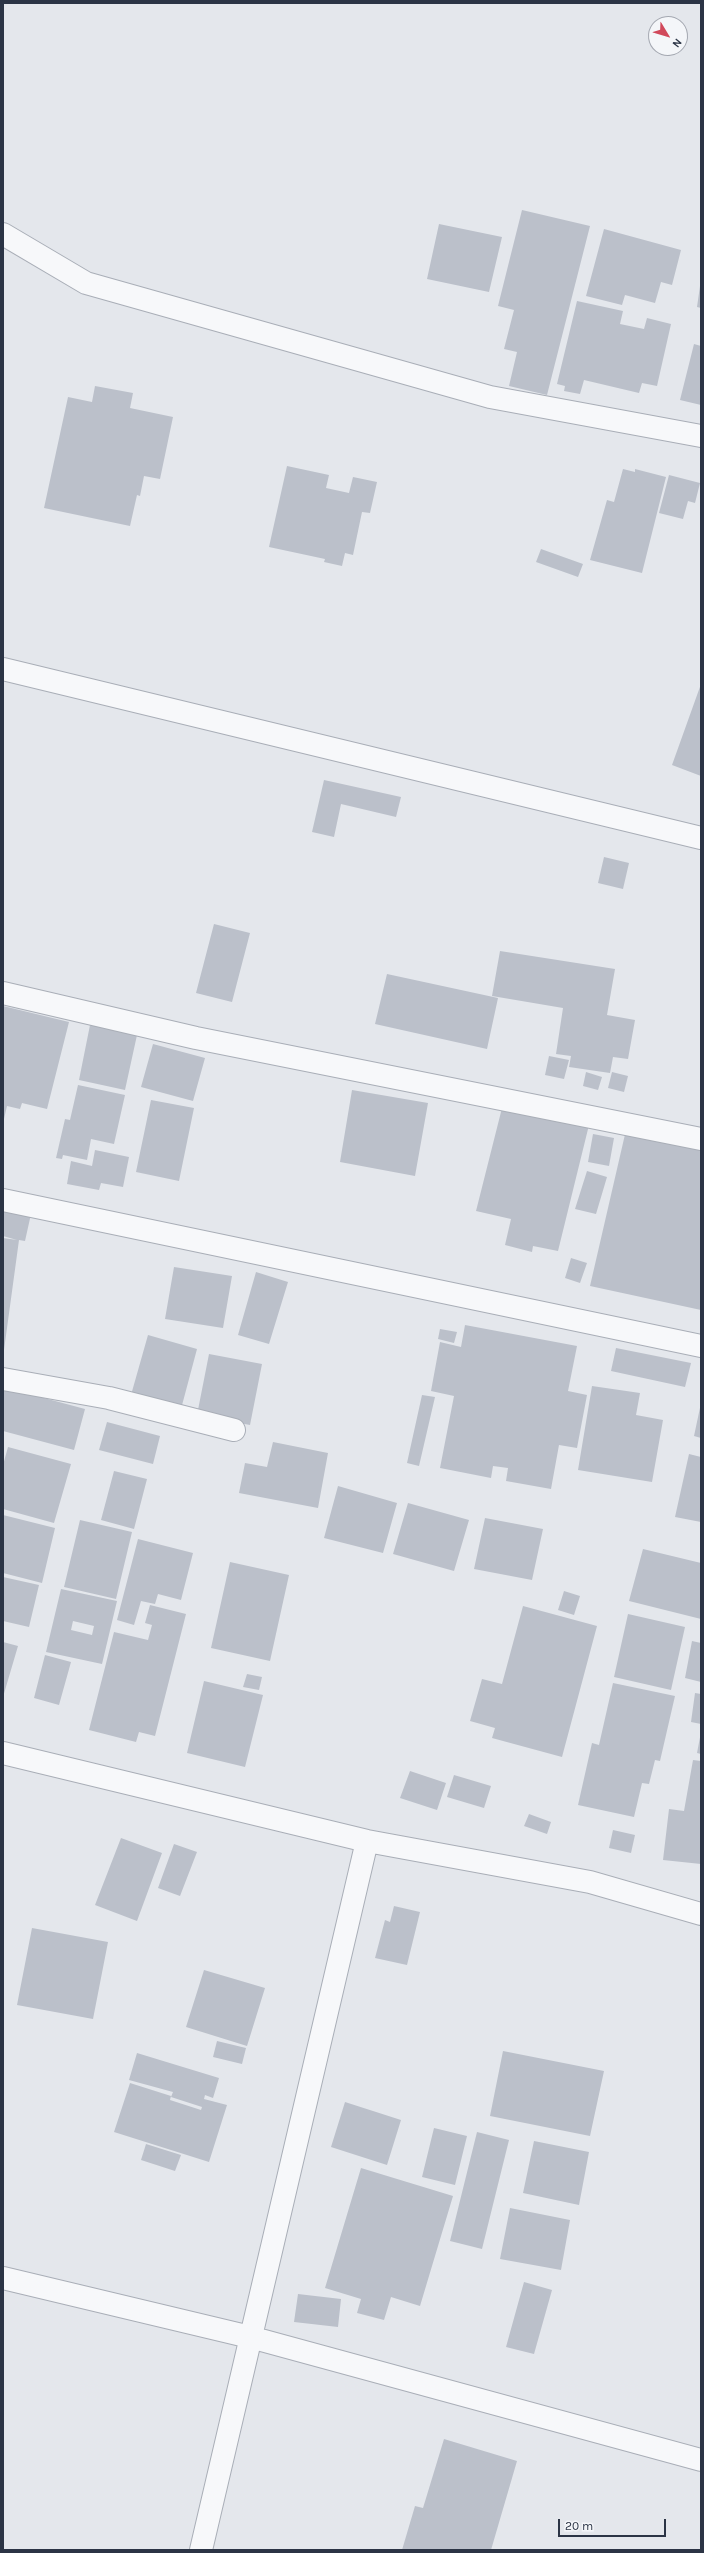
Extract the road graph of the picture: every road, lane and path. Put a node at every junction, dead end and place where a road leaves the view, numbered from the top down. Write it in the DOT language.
graph roads {
  1 [pos="3,234"];
  2 [pos="701,436"];
  3 [pos="3,669"];
  4 [pos="701,838"];
  5 [pos="3,993"];
  6 [pos="701,1139"];
  7 [pos="3,1200"];
  8 [pos="701,1346"];
  9 [pos="3,1379"];
  10 [pos="234,1430"];
  11 [pos="3,1753"];
  12 [pos="367,1841"];
  13 [pos="701,1914"];
  14 [pos="3,2278"];
  15 [pos="250,2337"];
  16 [pos="701,2460"];
  17 [pos="201,2550"];
  1 -- 2 [label="street"];
  3 -- 4 [label="street"];
  5 -- 6 [label="street"];
  7 -- 8 [label="street"];
  9 -- 10 [label="street"];
  11 -- 12 [label="street"];
  12 -- 13 [label="street"];
  12 -- 15 [label="street"];
  14 -- 15 [label="street"];
  15 -- 16 [label="street"];
  15 -- 17 [label="street"];
}
